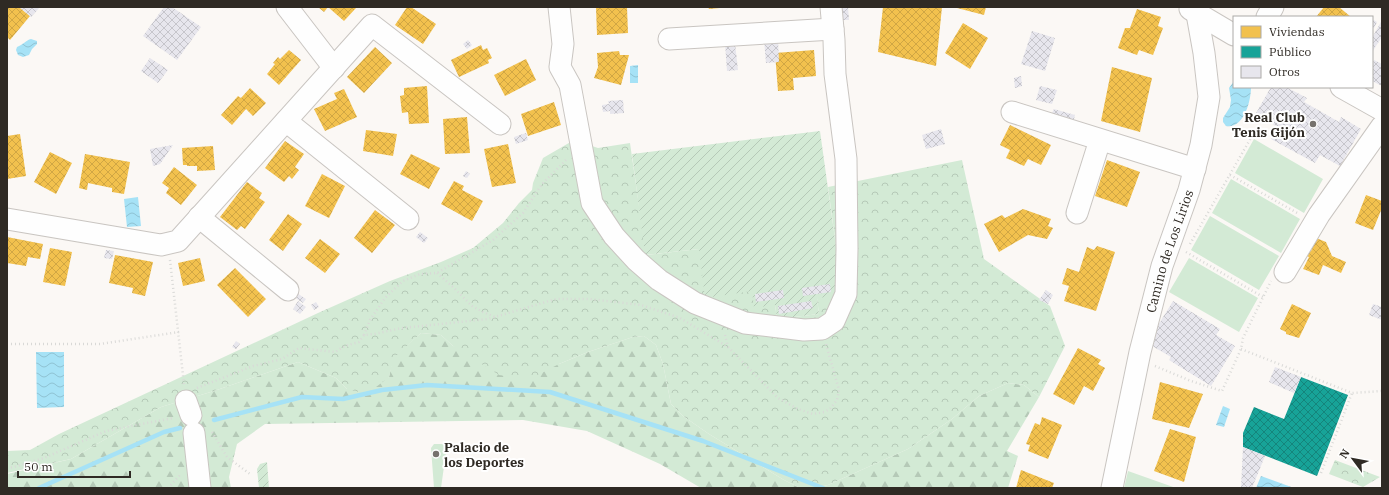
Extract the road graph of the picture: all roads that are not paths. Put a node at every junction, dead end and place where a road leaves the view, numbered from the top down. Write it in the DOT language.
graph roads {
  1 [pos="287,7"];
  2 [pos="559,7"];
  3 [pos="831,7"];
  4 [pos="1273,7"];
  5 [pos="1192,10"];
  6 [pos="1268,16"];
  7 [pos="833,34"];
  8 [pos="1233,34"];
  9 [pos="669,39"];
  10 [pos="334,68"];
  11 [pos="1343,88"];
  12 [pos="1382,110"];
  13 [pos="1012,112"];
  14 [pos="286,121"];
  15 [pos="500,124"];
  16 [pos="1382,126"];
  17 [pos="1100,140"];
  18 [pos="1195,169"];
  19 [pos="1077,213"];
  20 [pos="199,217"];
  21 [pos="7,219"];
  22 [pos="408,219"];
  23 [pos="1285,272"];
  24 [pos="288,290"];
  25 [pos="193,413"];
  26 [pos="200,488"];
  27 [pos="1112,488"];
  1 -- 10 [label="street"];
  2 -- 7 [label="street"];
  3 -- 7 [label="street"];
  4 -- 6 [label="street"];
  5 -- 8 [label="street"];
  5 -- 18 [label="street, Camino de Los Lirios"];
  7 -- 9 [label="street"];
  10 -- 14 [label="street"];
  10 -- 15 [label="street"];
  11 -- 12 [label="street"];
  13 -- 17 [label="street"];
  14 -- 20 [label="street"];
  14 -- 22 [label="street"];
  16 -- 23 [label="street"];
  17 -- 18 [label="street"];
  17 -- 19 [label="street"];
  18 -- 27 [label="street, Camino de Los Lirios"];
  20 -- 21 [label="street"];
  20 -- 24 [label="street"];
  25 -- 26 [label="street"];
}
